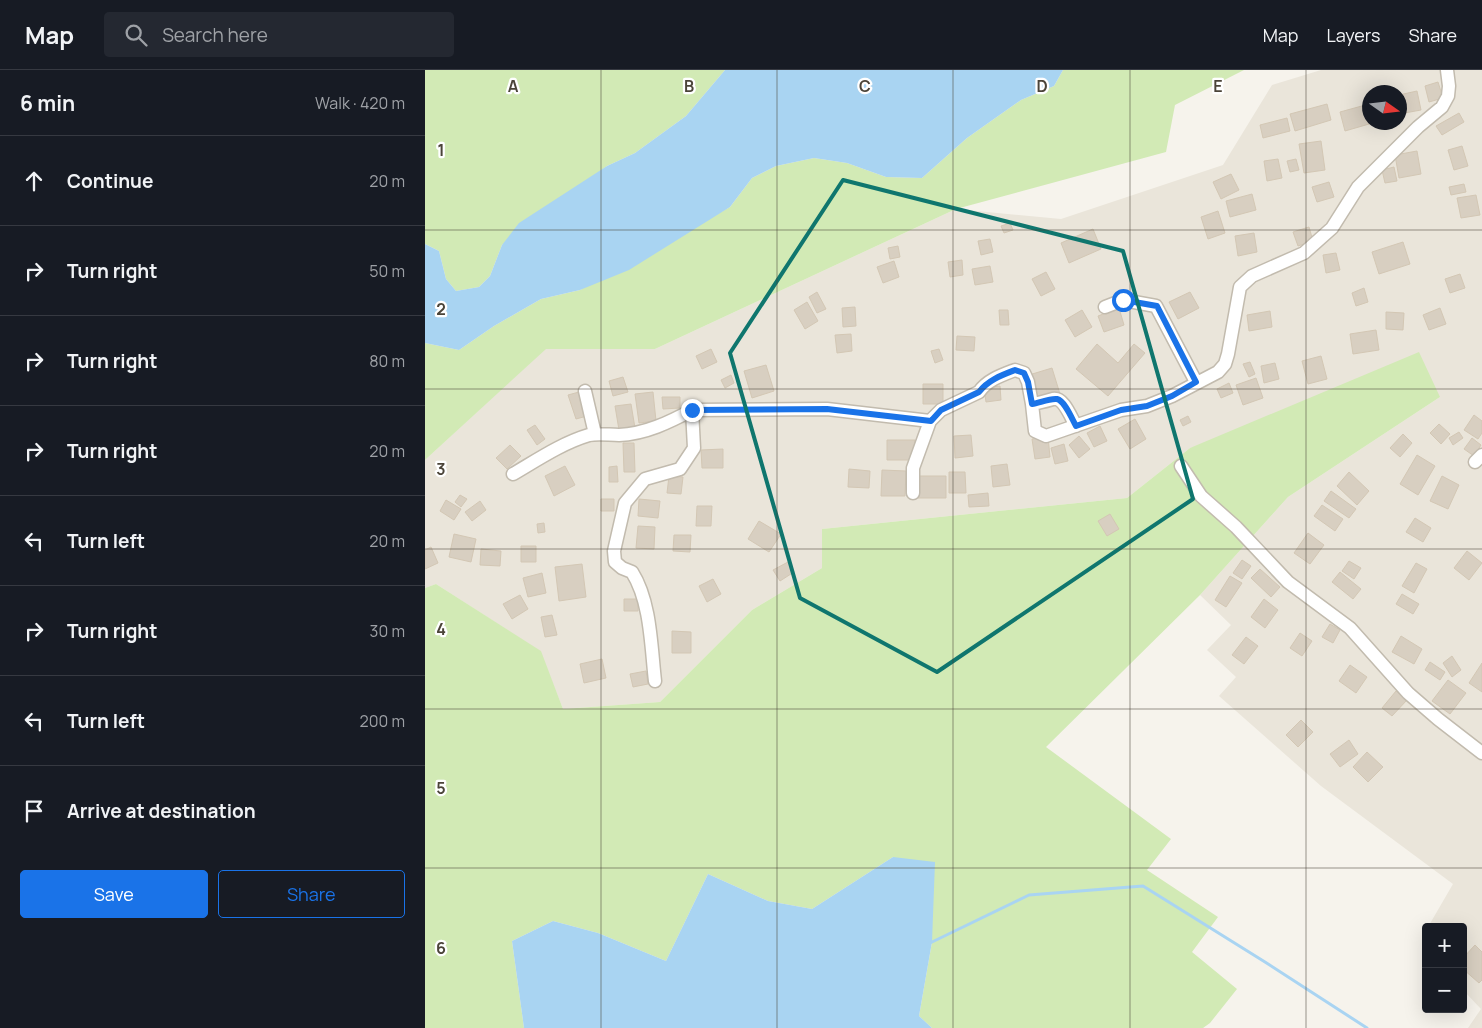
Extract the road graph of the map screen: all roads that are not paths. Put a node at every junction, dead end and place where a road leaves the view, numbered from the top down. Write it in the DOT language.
graph roads {
  1 [pos="1447,70"];
  2 [pos="1105,307"];
  3 [pos="1196,382"];
  4 [pos="585,391"];
  5 [pos="1032,404"];
  6 [pos="692,410"];
  7 [pos="931,421"];
  8 [pos="1076,426"];
  9 [pos="595,434"];
  10 [pos="1181,466"];
  11 [pos="513,474"];
  12 [pos="913,493"];
  13 [pos="655,681"];
  14 [pos="1482,753"];
  1 -- 3 [label="street"];
  2 -- 3 [label="street"];
  3 -- 8 [label="street"];
  4 -- 9 [label="street"];
  5 -- 7 [label="street"];
  5 -- 8 [label="street"];
  5 -- 8 [label="street"];
  6 -- 7 [label="street"];
  6 -- 9 [label="street"];
  6 -- 13 [label="street"];
  7 -- 12 [label="street"];
  9 -- 11 [label="street"];
  10 -- 14 [label="street"];
}
